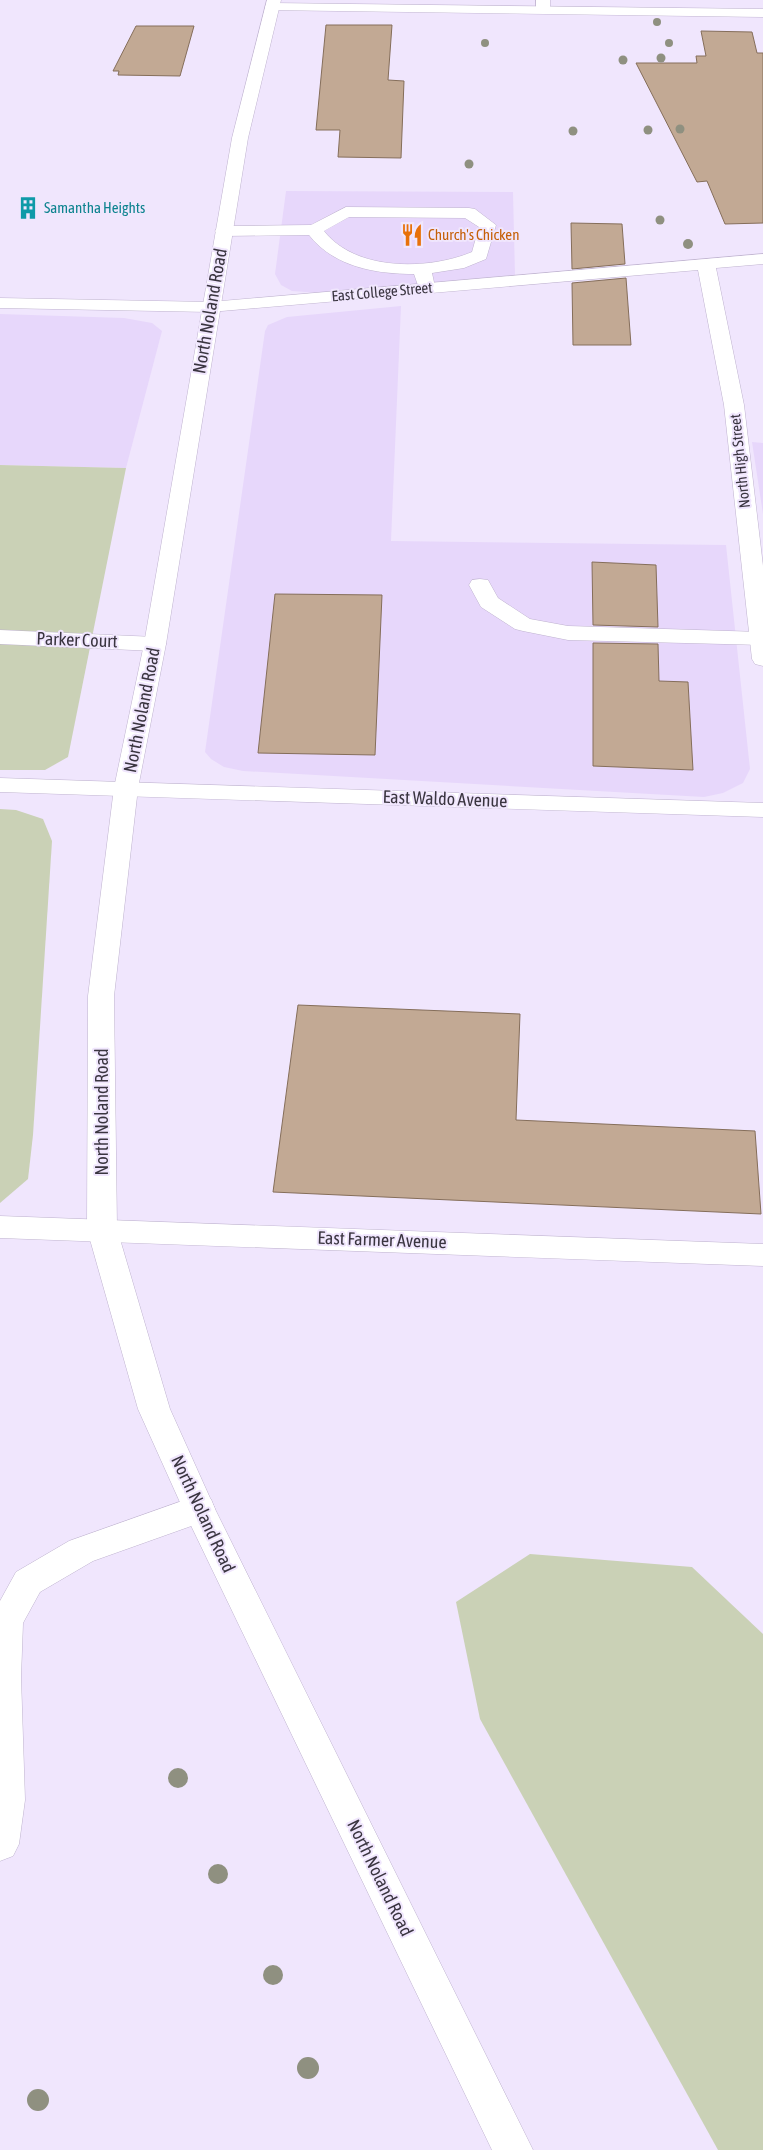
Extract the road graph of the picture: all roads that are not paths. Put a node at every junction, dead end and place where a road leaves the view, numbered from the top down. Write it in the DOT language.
graph roads {
  1 [pos="273,4"];
  2 [pos="543,5"];
  3 [pos="763,13"];
  4 [pos="314,230"];
  5 [pos="224,231"];
  6 [pos="763,259"];
  7 [pos="706,264"];
  8 [pos="422,269"];
  9 [pos="426,288"];
  10 [pos="0,303"];
  11 [pos="210,307"];
  12 [pos="480,585"];
  13 [pos="0,637"];
  14 [pos="155,644"];
  15 [pos="762,649"];
  16 [pos="0,785"];
  17 [pos="126,788"];
  18 [pos="763,810"];
  19 [pos="0,1226"];
  20 [pos="102,1229"];
  21 [pos="763,1255"];
  22 [pos="200,1509"];
  23 [pos="0,1844"];
  24 [pos="513,2150"];
  1 -- 2 [label="street"];
  1 -- 5 [label="street, North Noland Road"];
  2 -- 3 [label="street"];
  4 -- 5 [label="street"];
  4 -- 8 [label="street"];
  4 -- 8 [label="street"];
  5 -- 11 [label="street, North Noland Road"];
  6 -- 7 [label="street, East College Street"];
  7 -- 9 [label="street, East College Street"];
  7 -- 15 [label="street, North High Street"];
  8 -- 9 [label="street"];
  9 -- 11 [label="street, East College Street"];
  10 -- 11 [label="street, East College Street"];
  11 -- 14 [label="street, North Noland Road"];
  12 -- 15 [label="street"];
  13 -- 14 [label="street, Parker Court"];
  14 -- 17 [label="street, North Noland Road"];
  16 -- 17 [label="street, East Waldo Avenue"];
  17 -- 18 [label="street, East Waldo Avenue"];
  17 -- 20 [label="street, North Noland Road"];
  19 -- 20 [label="street, East Farmer Avenue"];
  20 -- 21 [label="street, East Farmer Avenue"];
  20 -- 22 [label="street, North Noland Road"];
  22 -- 23 [label="street"];
  22 -- 24 [label="street, North Noland Road"];
}
